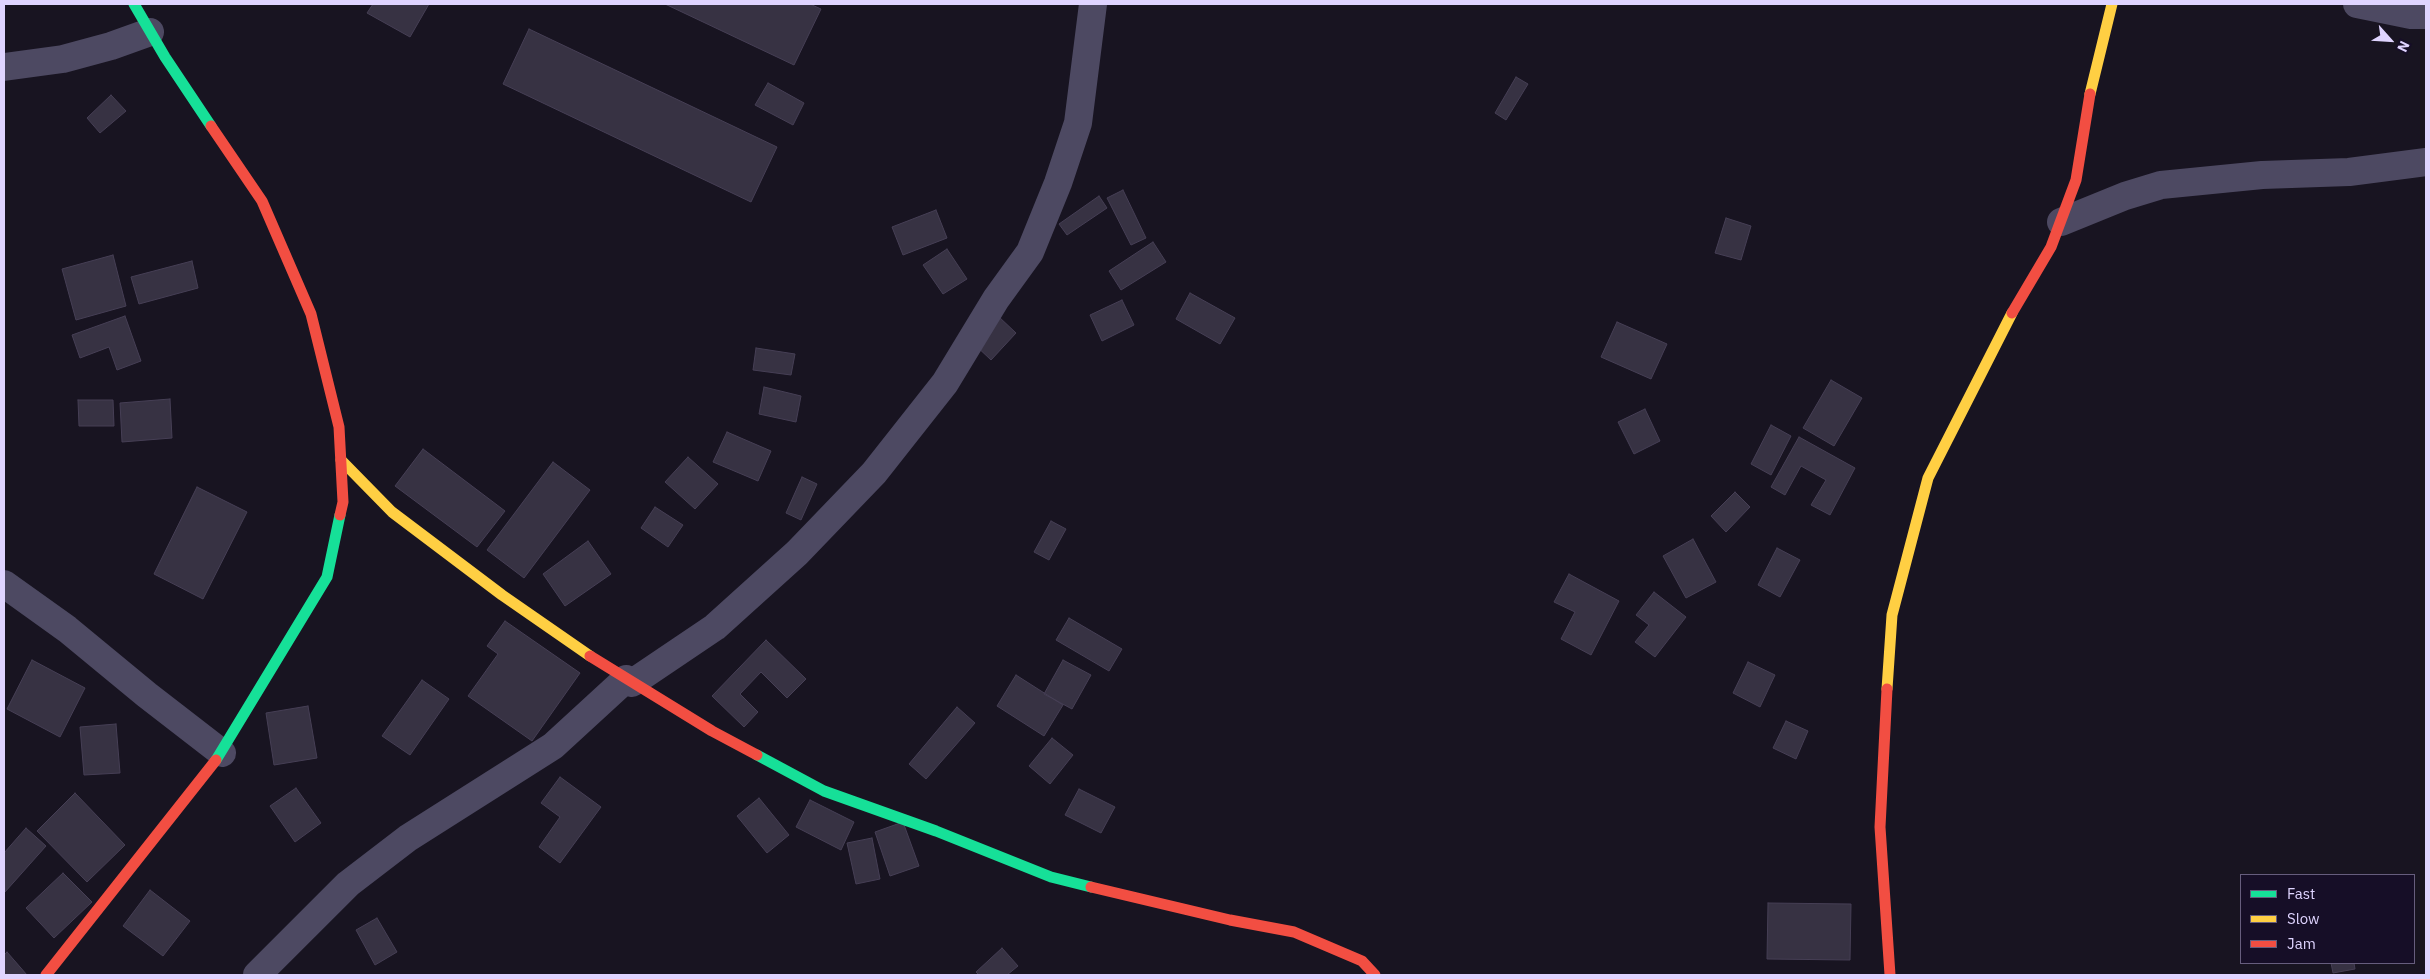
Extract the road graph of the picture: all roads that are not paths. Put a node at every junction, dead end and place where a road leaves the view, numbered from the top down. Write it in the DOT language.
graph roads {
  1 [pos="134,4"];
  2 [pos="1093,4"];
  3 [pos="2112,4"];
  4 [pos="2357,4"];
  5 [pos="2426,15"];
  6 [pos="150,32"];
  7 [pos="4,67"];
  8 [pos="2426,162"];
  9 [pos="2060,222"];
  10 [pos="341,460"];
  11 [pos="4,584"];
  12 [pos="629,681"];
  13 [pos="222,753"];
  14 [pos="46,975"];
  15 [pos="257,975"];
  16 [pos="1375,975"];
  17 [pos="1890,975"];
  1 -- 6 [label="street"];
  2 -- 12 [label="street"];
  3 -- 9 [label="street"];
  4 -- 5 [label="street"];
  6 -- 7 [label="street"];
  6 -- 10 [label="street"];
  8 -- 9 [label="street"];
  9 -- 17 [label="street"];
  10 -- 12 [label="street"];
  10 -- 13 [label="street"];
  11 -- 13 [label="street"];
  12 -- 15 [label="street"];
  12 -- 16 [label="street"];
  13 -- 14 [label="street"];
}
